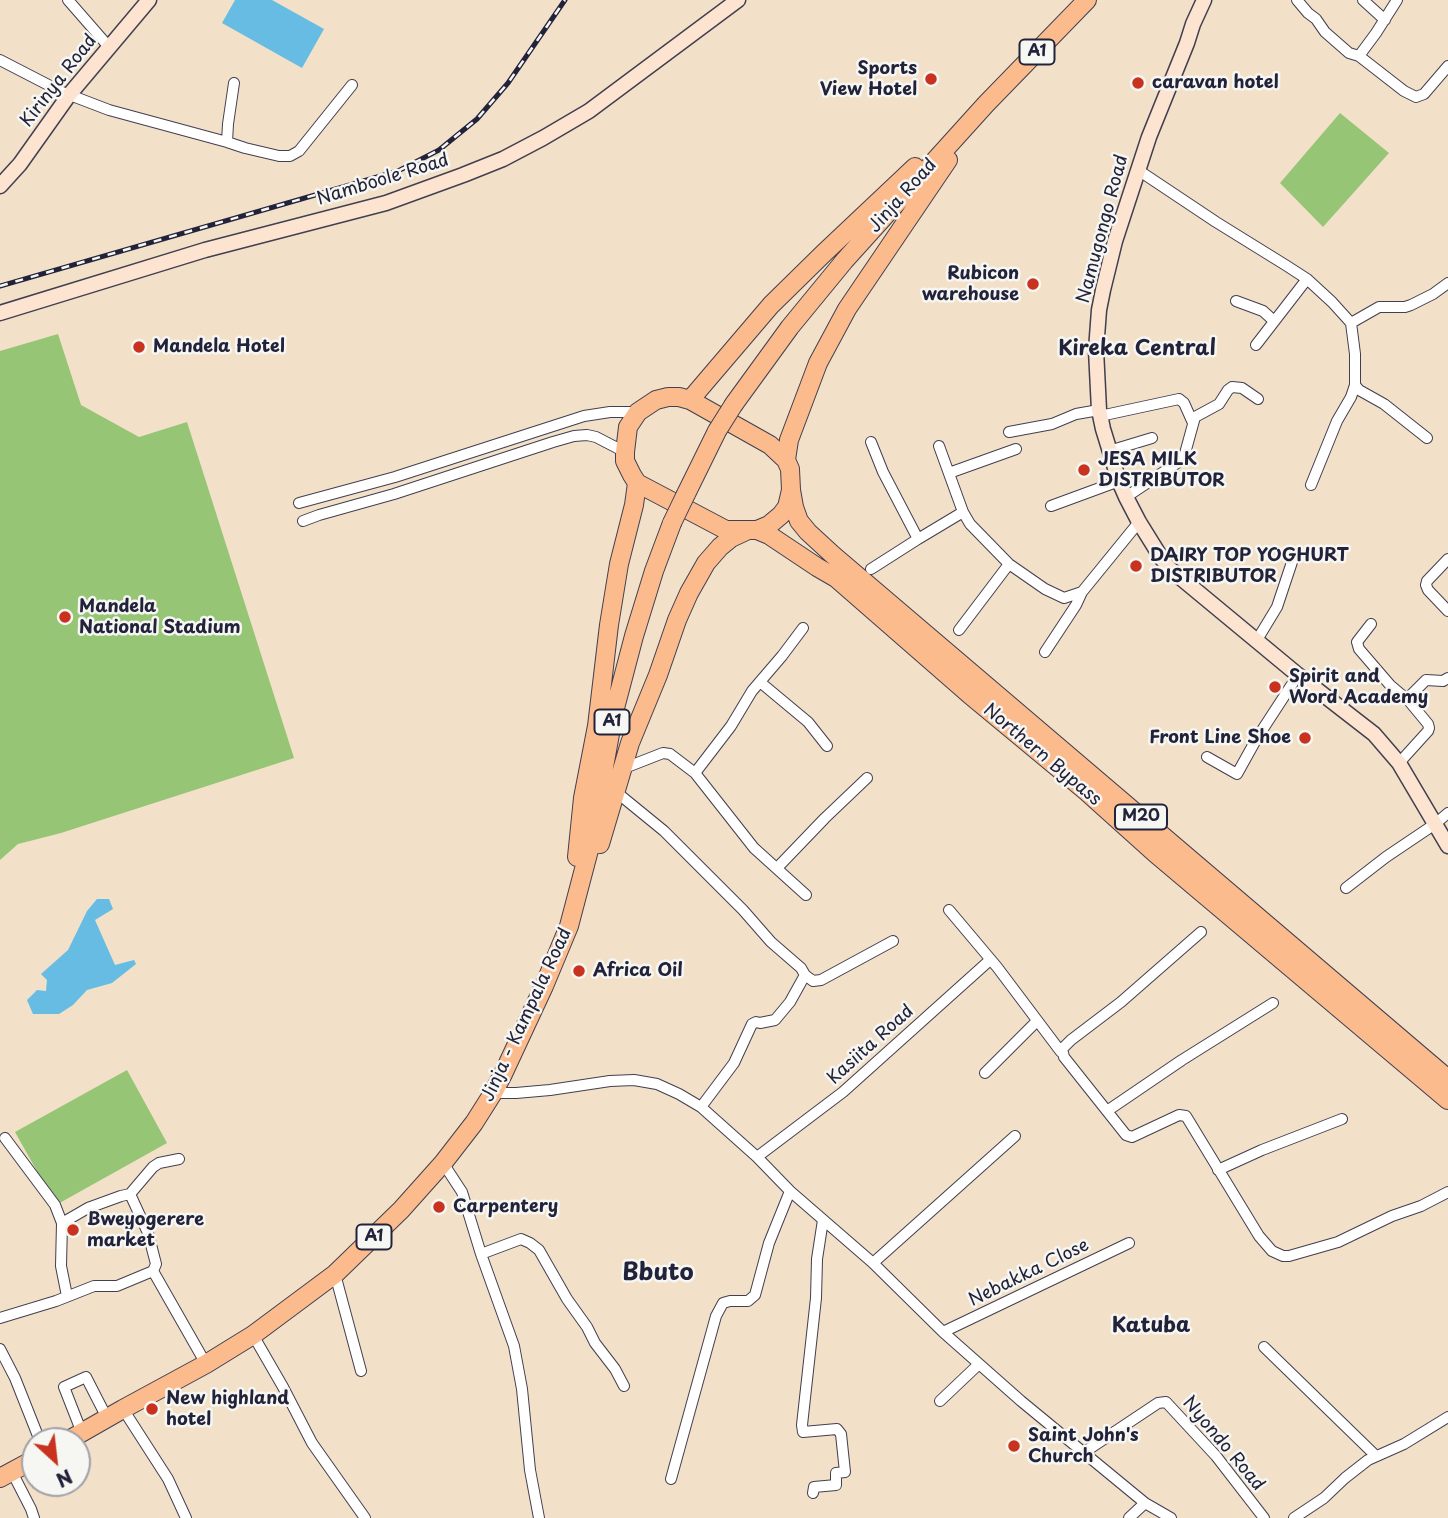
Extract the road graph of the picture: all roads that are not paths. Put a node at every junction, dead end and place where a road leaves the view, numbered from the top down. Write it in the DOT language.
graph roads {
  1 [pos="68,0"];
  2 [pos="149,0"];
  3 [pos="738,0"];
  4 [pos="1087,0"];
  5 [pos="1204,0"];
  6 [pos="1297,0"];
  7 [pos="1363,0"];
  8 [pos="1397,0"];
  9 [pos="1384,20"];
  10 [pos="108,47"];
  11 [pos="1359,56"];
  12 [pos="0,60"];
  13 [pos="1448,66"];
  14 [pos="234,83"];
  15 [pos="352,85"];
  16 [pos="69,95"];
  17 [pos="986,104"];
  18 [pos="227,142"];
  19 [pos="1138,170"];
  20 [pos="0,186"];
  21 [pos="1307,279"];
  22 [pos="1448,283"];
  23 [pos="1236,301"];
  24 [pos="0,313"];
  25 [pos="1275,321"];
  26 [pos="1351,323"];
  27 [pos="1256,345"];
  28 [pos="1355,385"];
  29 [pos="1258,399"];
  30 [pos="690,400"];
  31 [pos="638,412"];
  32 [pos="1100,413"];
  33 [pos="1193,423"];
  34 [pos="1009,432"];
  35 [pos="1152,438"];
  36 [pos="1427,438"];
  37 [pos="871,442"];
  38 [pos="939,446"];
  39 [pos="1016,449"];
  40 [pos="1109,451"];
  41 [pos="625,452"];
  42 [pos="786,460"];
  43 [pos="949,473"];
  44 [pos="1119,481"];
  45 [pos="638,483"];
  46 [pos="1311,485"];
  47 [pos="792,490"];
  48 [pos="1126,496"];
  49 [pos="299,503"];
  50 [pos="1051,506"];
  51 [pos="963,512"];
  52 [pos="303,521"];
  53 [pos="1139,522"];
  54 [pos="672,523"];
  55 [pos="752,530"];
  56 [pos="918,539"];
  57 [pos="1296,553"];
  58 [pos="1448,559"];
  59 [pos="1009,564"];
  60 [pos="871,569"];
  61 [pos="1082,592"];
  62 [pos="1448,611"];
  63 [pos="1371,624"];
  64 [pos="803,628"];
  65 [pos="959,630"];
  66 [pos="1257,640"];
  67 [pos="1045,652"];
  68 [pos="1298,675"];
  69 [pos="1448,678"];
  70 [pos="760,682"];
  71 [pos="1409,701"];
  72 [pos="827,746"];
  73 [pos="1207,757"];
  74 [pos="1399,763"];
  75 [pos="622,769"];
  76 [pos="695,773"];
  77 [pos="867,778"];
  78 [pos="615,791"];
  79 [pos="1448,813"];
  80 [pos="1435,824"];
  81 [pos="1448,846"];
  82 [pos="777,869"];
  83 [pos="1346,888"];
  84 [pos="807,895"];
  85 [pos="949,910"];
  86 [pos="569,926"];
  87 [pos="1201,932"];
  88 [pos="893,941"];
  89 [pos="990,960"];
  90 [pos="805,975"];
  91 [pos="1273,1003"];
  92 [pos="1037,1021"];
  93 [pos="1062,1052"];
  94 [pos="985,1073"];
  95 [pos="1448,1079"];
  96 [pos="493,1093"];
  97 [pos="1448,1100"];
  98 [pos="701,1107"];
  99 [pos="1107,1111"];
  100 [pos="1342,1119"];
  101 [pos="1015,1136"];
  102 [pos="5,1138"];
  103 [pos="757,1157"];
  104 [pos="179,1159"];
  105 [pos="443,1163"];
  106 [pos="1218,1170"];
  107 [pos="790,1191"];
  108 [pos="1448,1192"];
  109 [pos="130,1194"];
  110 [pos="823,1220"];
  111 [pos="62,1223"];
  112 [pos="1129,1243"];
  113 [pos="481,1254"];
  114 [pos="873,1263"];
  115 [pos="153,1271"];
  116 [pos="335,1274"];
  117 [pos="67,1296"];
  118 [pos="0,1317"];
  119 [pos="943,1332"];
  120 [pos="253,1335"];
  121 [pos="1264,1347"];
  122 [pos="0,1349"];
  123 [pos="206,1364"];
  124 [pos="979,1364"];
  125 [pos="361,1371"];
  126 [pos="624,1386"];
  127 [pos="940,1401"];
  128 [pos="115,1413"];
  129 [pos="1448,1417"];
  130 [pos="34,1427"];
  131 [pos="73,1427"];
  132 [pos="91,1427"];
  133 [pos="1083,1453"];
  134 [pos="1376,1456"];
  135 [pos="6,1475"];
  136 [pos="671,1479"];
  137 [pos="813,1493"];
  138 [pos="1145,1503"];
  139 [pos="34,1518"];
  140 [pos="186,1518"];
  141 [pos="365,1518"];
  142 [pos="540,1518"];
  143 [pos="1129,1518"];
  144 [pos="1171,1518"];
  145 [pos="1264,1518"];
  146 [pos="1294,1518"];
  1 -- 10 [label="street"];
  2 -- 10 [label="main road, Kirinya Road"];
  3 -- 24 [label="main road, Namboole Road"];
  4 -- 17 [label="highway, Jinja Road / A1"];
  5 -- 19 [label="main road, Namugongo Road"];
  6 -- 11 [label="street"];
  7 -- 9 [label="street"];
  8 -- 9 [label="street"];
  9 -- 11 [label="street"];
  10 -- 16 [label="main road, Kirinya Road"];
  11 -- 13 [label="street"];
  12 -- 16 [label="street"];
  14 -- 18 [label="street"];
  15 -- 18 [label="street"];
  16 -- 18 [label="street"];
  16 -- 20 [label="main road, Kirinya Road"];
  17 -- 30 [label="highway"];
  17 -- 42 [label="highway"];
  17 -- 54 [label="highway, Jinja Road / A1, bridge"];
  19 -- 21 [label="street"];
  19 -- 32 [label="main road, Namugongo Road"];
  21 -- 25 [label="street"];
  21 -- 26 [label="street"];
  22 -- 26 [label="street"];
  23 -- 25 [label="street"];
  25 -- 27 [label="street"];
  26 -- 28 [label="street"];
  28 -- 36 [label="street"];
  28 -- 46 [label="street"];
  29 -- 33 [label="street"];
  30 -- 31 [label="highway"];
  30 -- 42 [label="highway"];
  31 -- 41 [label="highway"];
  31 -- 49 [label="street"];
  32 -- 33 [label="street"];
  32 -- 34 [label="street"];
  32 -- 40 [label="main road, Namugongo Road"];
  33 -- 48 [label="street"];
  35 -- 40 [label="street"];
  37 -- 56 [label="street"];
  38 -- 43 [label="street"];
  39 -- 43 [label="street"];
  40 -- 44 [label="main road, Namugongo Road"];
  41 -- 45 [label="highway"];
  41 -- 52 [label="street"];
  42 -- 47 [label="highway"];
  43 -- 51 [label="street"];
  44 -- 48 [label="main road, Namugongo Road"];
  44 -- 50 [label="street"];
  45 -- 55 [label="highway"];
  45 -- 86 [label="highway"];
  47 -- 55 [label="highway"];
  47 -- 95 [label="highway, Northern Bypass / M20"];
  48 -- 53 [label="main road, Namugongo Road"];
  51 -- 56 [label="street"];
  51 -- 59 [label="street"];
  53 -- 61 [label="street"];
  53 -- 66 [label="main road, Namugongo Road"];
  54 -- 86 [label="highway, Jinja - Kampala Road / A1"];
  55 -- 75 [label="highway"];
  55 -- 97 [label="highway, Northern Bypass / M20"];
  56 -- 60 [label="street"];
  57 -- 66 [label="street"];
  58 -- 62 [label="street"];
  59 -- 61 [label="street"];
  59 -- 65 [label="street"];
  61 -- 67 [label="street"];
  63 -- 71 [label="street"];
  64 -- 70 [label="street"];
  66 -- 68 [label="main road, Namugongo Road"];
  68 -- 73 [label="street"];
  68 -- 74 [label="main road, Namugongo Road"];
  69 -- 71 [label="street"];
  70 -- 72 [label="street"];
  70 -- 76 [label="street"];
  71 -- 74 [label="street"];
  74 -- 80 [label="main road, Namugongo Road"];
  75 -- 76 [label="street"];
  75 -- 78 [label="highway"];
  76 -- 82 [label="street"];
  77 -- 82 [label="street"];
  78 -- 86 [label="highway"];
  78 -- 90 [label="street"];
  79 -- 80 [label="street"];
  80 -- 81 [label="main road, Namugongo Road"];
  80 -- 83 [label="street"];
  82 -- 84 [label="street"];
  85 -- 89 [label="street"];
  86 -- 96 [label="highway, Jinja - Kampala Road / A1"];
  87 -- 93 [label="street"];
  88 -- 90 [label="street"];
  89 -- 92 [label="street"];
  89 -- 103 [label="street, Kasiita Road"];
  90 -- 98 [label="street"];
  91 -- 99 [label="street"];
  92 -- 93 [label="street"];
  92 -- 94 [label="street"];
  93 -- 99 [label="street"];
  96 -- 98 [label="street"];
  96 -- 105 [label="highway, Jinja - Kampala Road / A1"];
  98 -- 103 [label="street"];
  99 -- 106 [label="street"];
  100 -- 106 [label="street"];
  101 -- 114 [label="street"];
  102 -- 111 [label="street"];
  103 -- 107 [label="street"];
  104 -- 109 [label="street"];
  105 -- 113 [label="street"];
  105 -- 116 [label="highway, Jinja - Kampala Road / A1"];
  106 -- 108 [label="street"];
  107 -- 110 [label="street"];
  107 -- 136 [label="street"];
  109 -- 111 [label="street"];
  109 -- 115 [label="street"];
  110 -- 114 [label="street"];
  110 -- 137 [label="street"];
  111 -- 117 [label="street"];
  112 -- 119 [label="street, Nebakka Close"];
  113 -- 126 [label="street"];
  113 -- 142 [label="street"];
  114 -- 119 [label="street"];
  115 -- 117 [label="street"];
  115 -- 123 [label="street"];
  116 -- 120 [label="highway, Jinja - Kampala Road / A1"];
  116 -- 125 [label="street"];
  117 -- 118 [label="street"];
  119 -- 124 [label="street"];
  120 -- 123 [label="highway, Jinja - Kampala Road / A1"];
  120 -- 141 [label="street"];
  121 -- 134 [label="street"];
  122 -- 130 [label="street"];
  123 -- 128 [label="highway, Jinja - Kampala Road / A1"];
  124 -- 127 [label="street"];
  124 -- 133 [label="street"];
  128 -- 131 [label="street"];
  128 -- 132 [label="highway, Jinja - Kampala Road / A1"];
  128 -- 140 [label="street"];
  129 -- 134 [label="street"];
  133 -- 138 [label="street"];
  133 -- 145 [label="street, Nyondo Road"];
  134 -- 146 [label="street"];
  135 -- 139 [label="street"];
  138 -- 143 [label="street"];
  138 -- 144 [label="street"];
}
